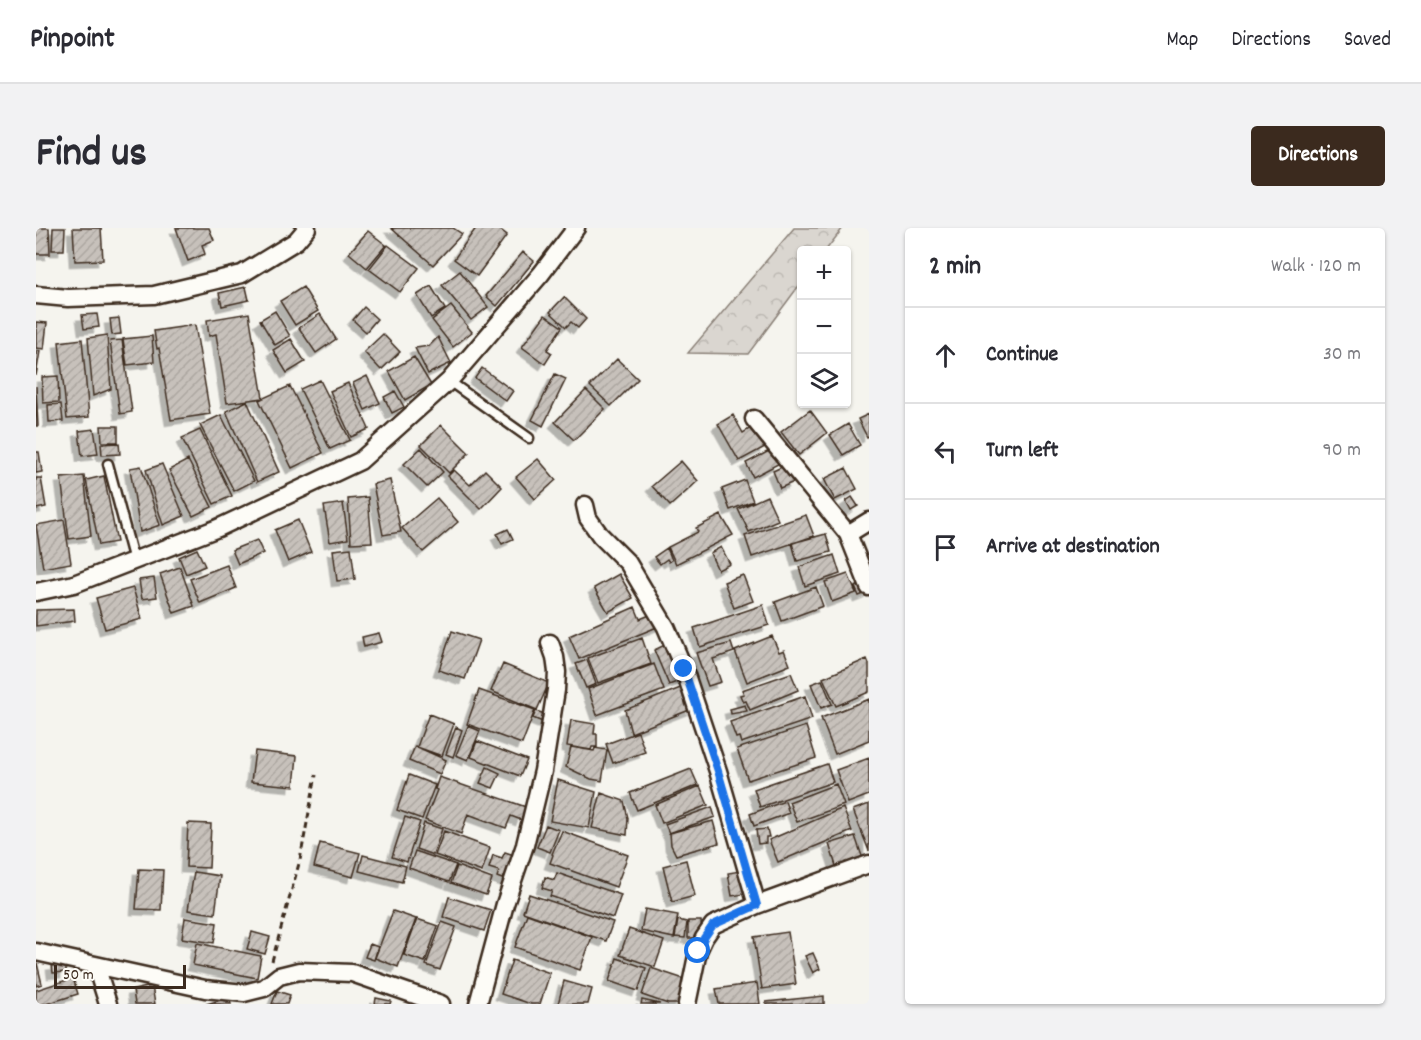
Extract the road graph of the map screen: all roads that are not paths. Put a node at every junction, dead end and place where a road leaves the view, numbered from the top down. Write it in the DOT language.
graph roads {
  1 [pos="306,228"];
  2 [pos="576,228"];
  3 [pos="36,295"];
  4 [pos="449,381"];
  5 [pos="754,419"];
  6 [pos="529,438"];
  7 [pos="108,464"];
  8 [pos="585,505"];
  9 [pos="869,521"];
  10 [pos="848,534"];
  11 [pos="134,561"];
  12 [pos="869,587"];
  13 [pos="36,592"];
  14 [pos="550,642"];
  15 [pos="869,864"];
  16 [pos="757,905"];
  17 [pos="36,952"];
  18 [pos="96,966"];
  19 [pos="406,998"];
  20 [pos="108,1004"];
  21 [pos="441,1004"];
  22 [pos="478,1004"];
  23 [pos="687,1004"];
  1 -- 3 [label="street"];
  2 -- 4 [label="street"];
  4 -- 6 [label="lane"];
  4 -- 11 [label="street"];
  5 -- 10 [label="street"];
  7 -- 11 [label="lane"];
  8 -- 16 [label="street"];
  9 -- 10 [label="street"];
  10 -- 12 [label="street"];
  11 -- 13 [label="street"];
  14 -- 22 [label="street"];
  15 -- 16 [label="street"];
  16 -- 23 [label="street"];
  17 -- 18 [label="street"];
  18 -- 19 [label="street"];
  18 -- 20 [label="street"];
  19 -- 21 [label="street"];
}
